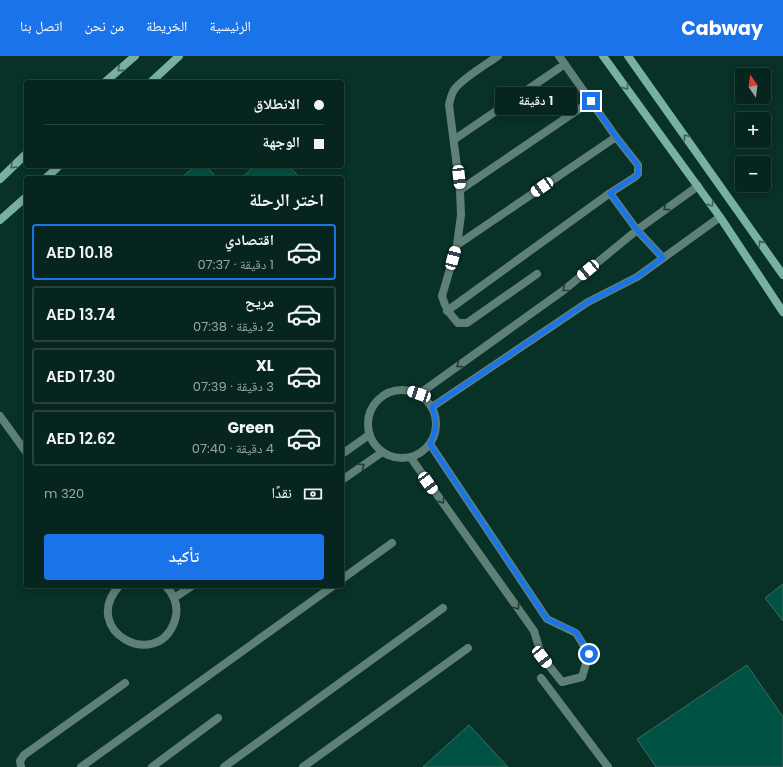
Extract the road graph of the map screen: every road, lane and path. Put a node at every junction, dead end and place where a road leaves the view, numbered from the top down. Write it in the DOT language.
graph roads {
  1 [pos="135,56"];
  2 [pos="179,56"];
  3 [pos="498,56"];
  4 [pos="559,56"];
  5 [pos="603,56"];
  6 [pos="628,56"];
  7 [pos="565,64"];
  8 [pos="107,80"];
  9 [pos="153,80"];
  10 [pos="591,101"];
  11 [pos="616,137"];
  12 [pos="455,140"];
  13 [pos="24,156"];
  14 [pos="57,168"];
  15 [pos="48,176"];
  16 [pos="0,179"];
  17 [pos="698,186"];
  18 [pos="460,190"];
  19 [pos="610,193"];
  20 [pos="24,198"];
  21 [pos="720,217"];
  22 [pos="0,220"];
  23 [pos="637,230"];
  24 [pos="456,245"];
  25 [pos="663,258"];
  26 [pos="537,274"];
  27 [pos="783,275"];
  28 [pos="447,311"];
  29 [pos="783,312"];
  30 [pos="419,394"];
  31 [pos="432,407"];
  32 [pos="0,416"];
  33 [pos="369,435"];
  34 [pos="430,444"];
  35 [pos="24,449"];
  36 [pos="381,452"];
  37 [pos="344,453"];
  38 [pos="411,458"];
  39 [pos="344,479"];
  40 [pos="392,543"];
  41 [pos="344,578"];
  42 [pos="118,588"];
  43 [pos="167,588"];
  44 [pos="189,588"];
  45 [pos="330,588"];
  46 [pos="174,598"];
  47 [pos="444,608"];
  48 [pos="468,648"];
  49 [pos="541,678"];
  50 [pos="125,683"];
  51 [pos="218,718"];
  52 [pos="21,767"];
  53 [pos="81,767"];
  54 [pos="152,767"];
  55 [pos="224,767"];
  56 [pos="303,767"];
  57 [pos="608,767"];
  1 -- 8 [label="main road, one-way"];
  2 -- 9 [label="main road"];
  3 -- 12 [label="street"];
  4 -- 7 [label="street"];
  5 -- 17 [label="main road, one-way"];
  27 -- 6 [label="main road, one-way"];
  7 -- 10 [label="street"];
  7 -- 12 [label="street"];
  10 -- 11 [label="street"];
  10 -- 18 [label="street"];
  11 -- 19 [label="street"];
  11 -- 24 [label="street"];
  12 -- 18 [label="street"];
  13 -- 16 [label="main road, one-way"];
  14 -- 15 [label="main road"];
  17 -- 21 [label="main road, one-way"];
  17 -- 23 [label="street, one-way"];
  18 -- 24 [label="street"];
  19 -- 23 [label="street"];
  19 -- 28 [label="street"];
  20 -- 22 [label="main road"];
  21 -- 25 [label="street"];
  21 -- 29 [label="main road"];
  23 -- 25 [label="street"];
  23 -- 30 [label="street, one-way"];
  24 -- 28 [label="street"];
  25 -- 31 [label="street"];
  26 -- 28 [label="street"];
  30 -- 31 [label="street"];
  30 -- 33 [label="street"];
  31 -- 34 [label="street"];
  32 -- 35 [label="street"];
  33 -- 36 [label="street"];
  33 -- 37 [label="street"];
  34 -- 38 [label="street"];
  38 -- 34 [label="street, one-way"];
  36 -- 38 [label="street"];
  39 -- 36 [label="street, one-way"];
  40 -- 41 [label="street"];
  42 -- 46 [label="street"];
  43 -- 46 [label="street"];
  44 -- 46 [label="street"];
  45 -- 53 [label="street"];
  47 -- 55 [label="street"];
  48 -- 56 [label="street"];
  49 -- 57 [label="street"];
  50 -- 52 [label="street"];
  51 -- 54 [label="street"];
}
